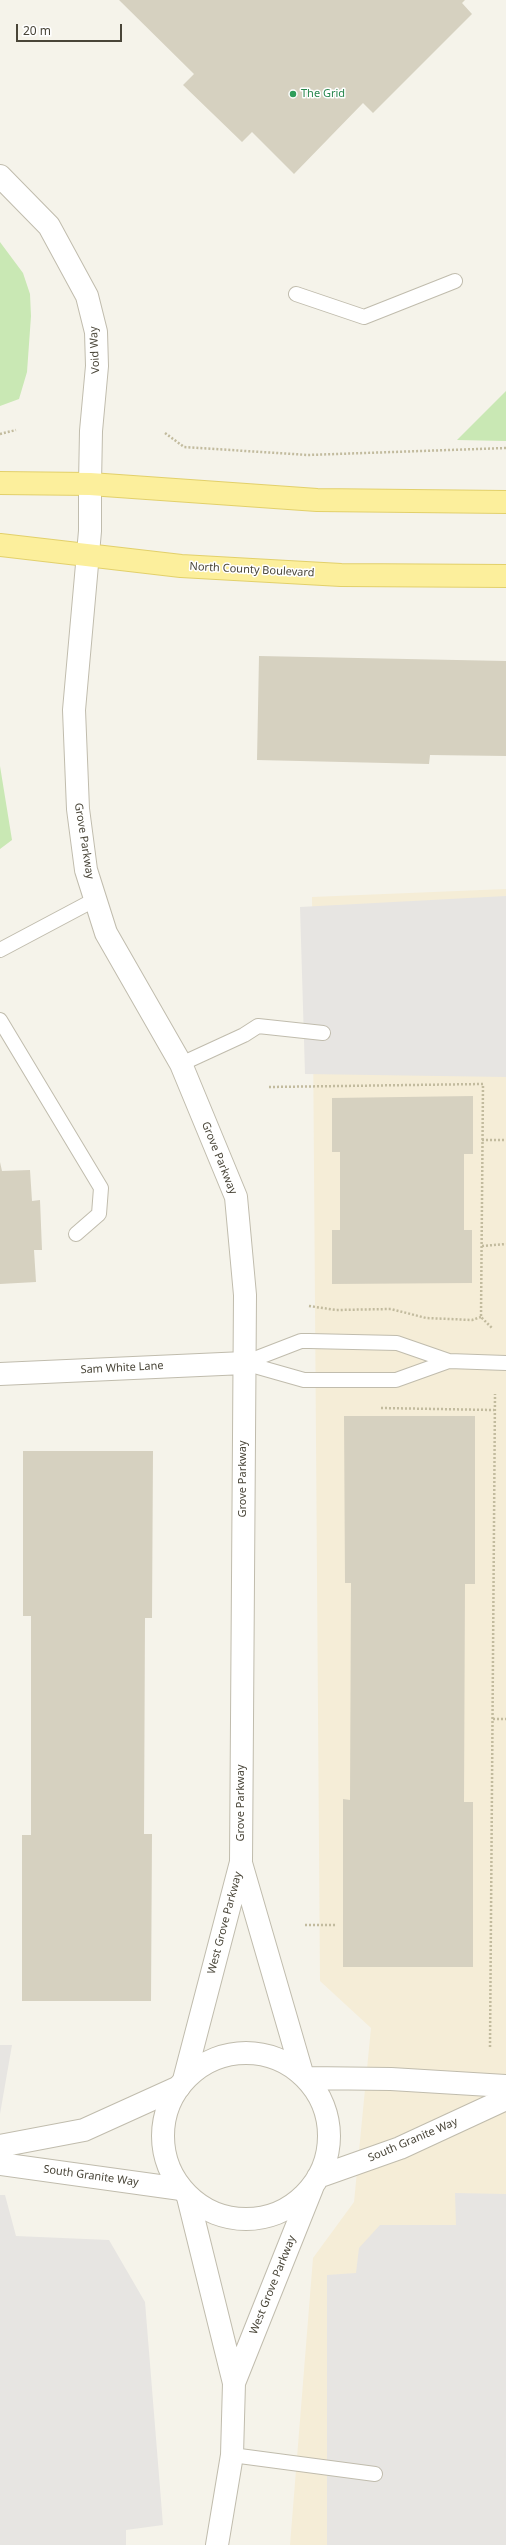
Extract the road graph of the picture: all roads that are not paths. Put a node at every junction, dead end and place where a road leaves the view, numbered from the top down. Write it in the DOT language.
graph roads {
  1 [pos="0,176"];
  2 [pos="455,280"];
  3 [pos="296,294"];
  4 [pos="0,482"];
  5 [pos="90,484"];
  6 [pos="506,502"];
  7 [pos="90,531"];
  8 [pos="0,545"];
  9 [pos="87,556"];
  10 [pos="506,576"];
  11 [pos="96,899"];
  12 [pos="0,950"];
  13 [pos="0,1020"];
  14 [pos="323,1033"];
  15 [pos="181,1064"];
  16 [pos="76,1234"];
  17 [pos="449,1361"];
  18 [pos="244,1363"];
  19 [pos="506,1363"];
  20 [pos="0,1374"];
  21 [pos="241,1862"];
  22 [pos="304,2075"];
  23 [pos="182,2083"];
  24 [pos="506,2086"];
  25 [pos="506,2099"];
  26 [pos="0,2146"];
  27 [pos="0,2164"];
  28 [pos="315,2183"];
  29 [pos="185,2193"];
  30 [pos="234,2383"];
  31 [pos="232,2455"];
  32 [pos="375,2474"];
  33 [pos="217,2545"];
  1 -- 5 [label="street, Void Way"];
  2 -- 3 [label="lane"];
  4 -- 5 [label="main road"];
  5 -- 6 [label="main road"];
  5 -- 7 [label="street, Void Way"];
  7 -- 9 [label="street, Grove Parkway"];
  8 -- 9 [label="main road, North County Boulevard"];
  9 -- 10 [label="main road, North County Boulevard"];
  9 -- 11 [label="street, Grove Parkway"];
  11 -- 12 [label="lane"];
  11 -- 15 [label="street, Grove Parkway"];
  13 -- 16 [label="lane"];
  14 -- 15 [label="lane"];
  15 -- 18 [label="street, Grove Parkway"];
  17 -- 18 [label="lane"];
  17 -- 18 [label="lane"];
  17 -- 19 [label="lane"];
  18 -- 20 [label="street, Sam White Lane"];
  18 -- 21 [label="street, Grove Parkway"];
  21 -- 22 [label="street, West Grove Parkway"];
  21 -- 23 [label="street, West Grove Parkway"];
  22 -- 23 [label="street"];
  22 -- 24 [label="street"];
  22 -- 28 [label="street, West Grove Parkway"];
  23 -- 26 [label="street"];
  23 -- 29 [label="street"];
  25 -- 28 [label="street, South Granite Way"];
  27 -- 29 [label="street, South Granite Way"];
  28 -- 29 [label="street"];
  28 -- 30 [label="street, West Grove Parkway"];
  29 -- 30 [label="street, West Grove Parkway"];
  30 -- 31 [label="street, West Grove Parkway"];
  31 -- 32 [label="lane"];
  31 -- 33 [label="street, West Grove Parkway"];
}
